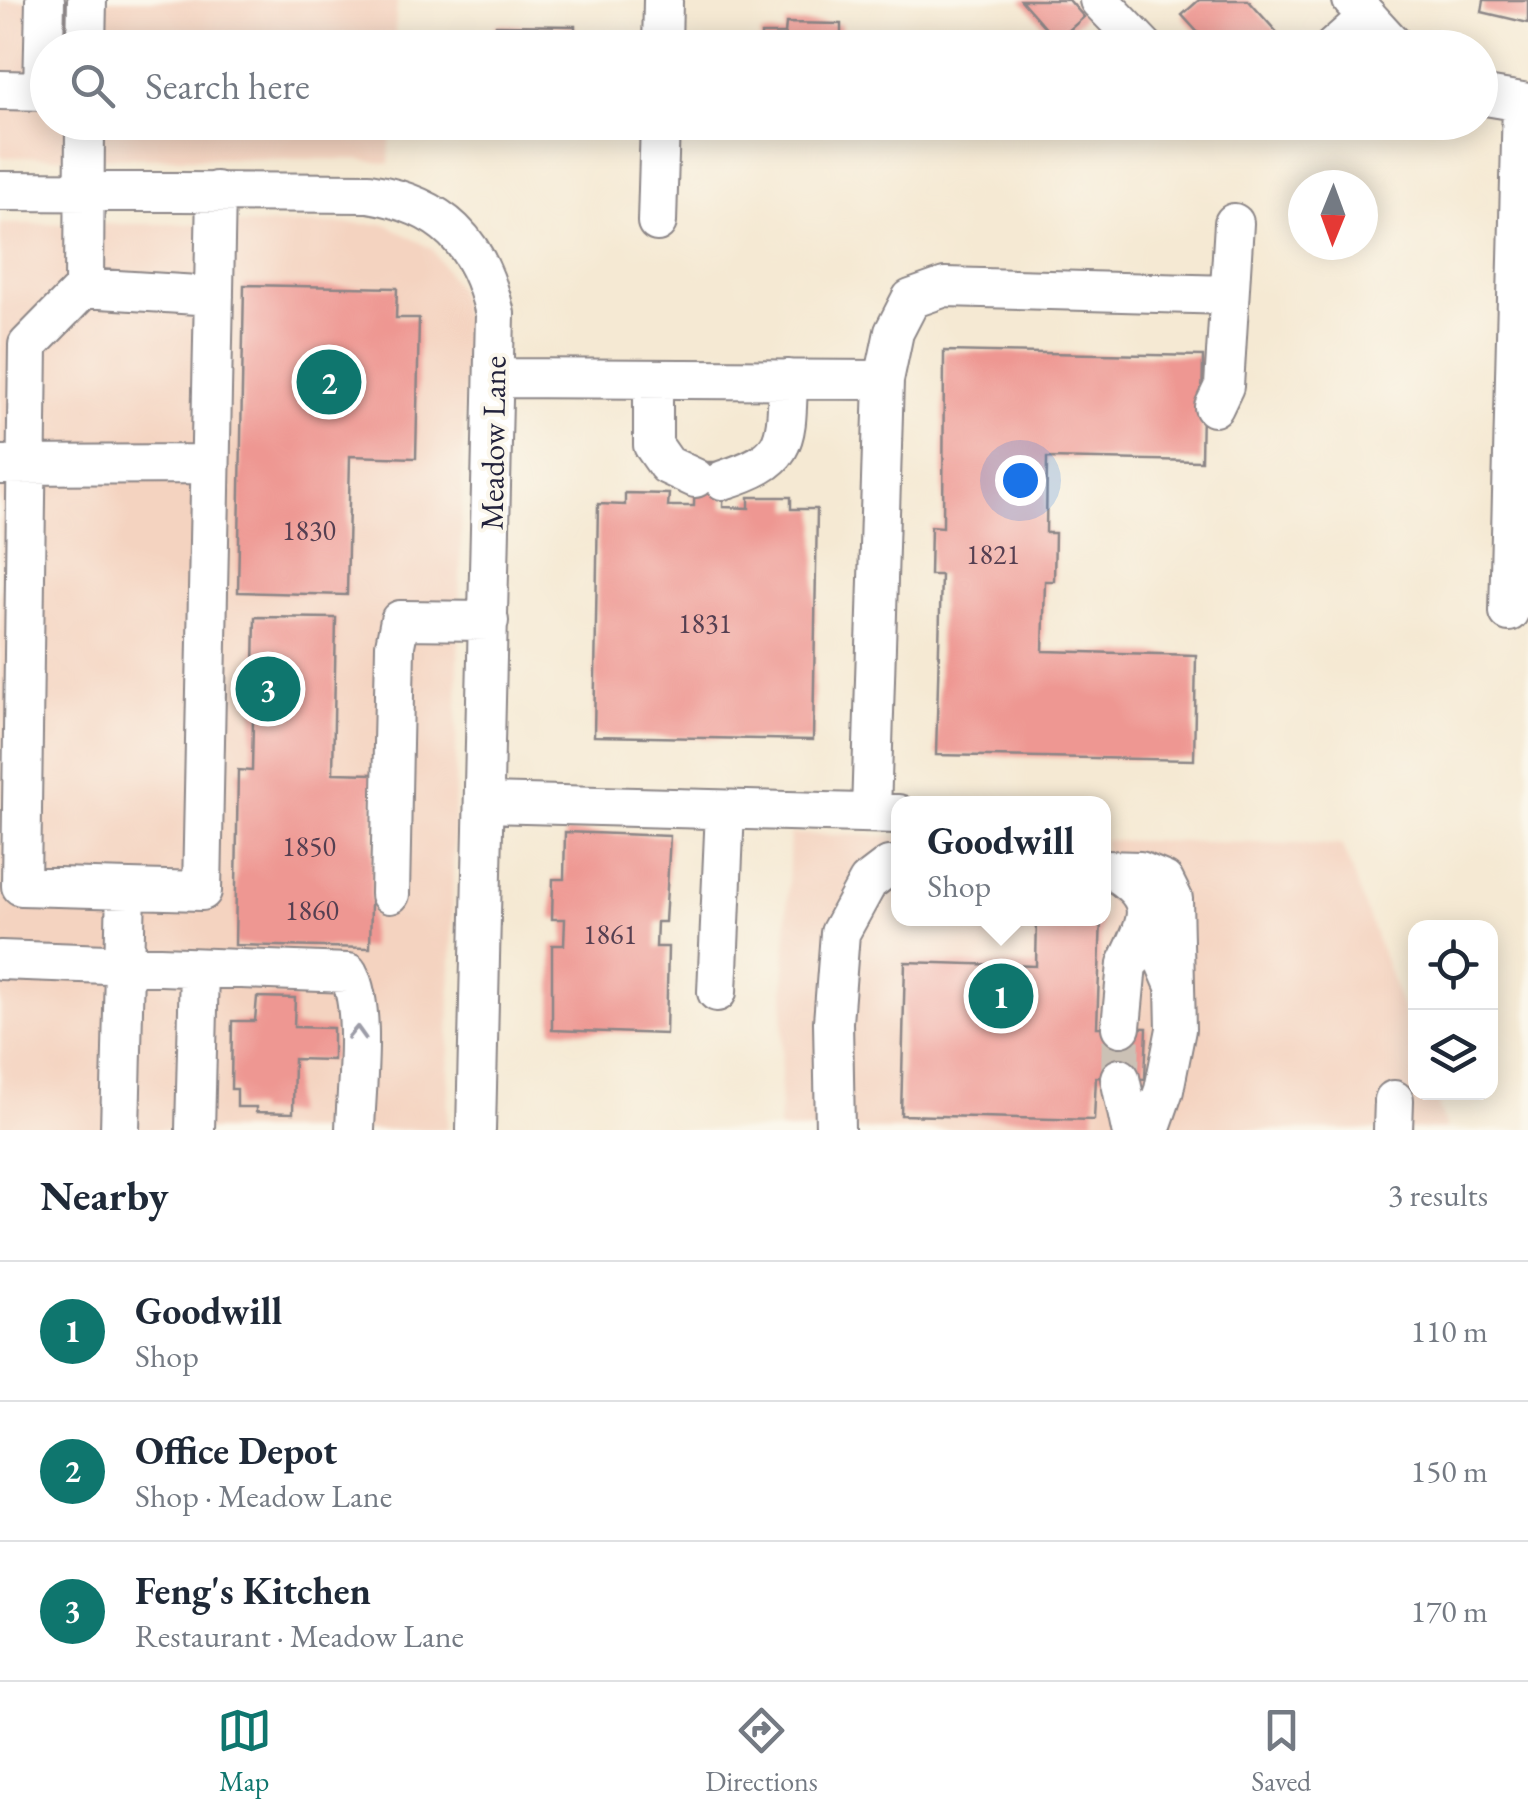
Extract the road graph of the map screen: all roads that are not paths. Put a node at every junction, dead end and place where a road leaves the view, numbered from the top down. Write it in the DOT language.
graph roads {
  1 [pos="46,0"];
  2 [pos="87,0"];
  3 [pos="663,0"];
  4 [pos="1099,0"];
  5 [pos="1360,9"];
  6 [pos="46,30"];
  7 [pos="86,30"];
  8 [pos="662,30"];
  9 [pos="1128,30"];
  10 [pos="1345,30"];
  11 [pos="1379,30"];
  12 [pos="0,90"];
  13 [pos="30,91"];
  14 [pos="1498,98"];
  15 [pos="1525,102"];
  16 [pos="85,140"];
  17 [pos="659,140"];
  18 [pos="0,191"];
  19 [pos="216,191"];
  20 [pos="84,192"];
  21 [pos="657,222"];
  22 [pos="1234,223"];
  23 [pos="84,288"];
  24 [pos="1229,295"];
  25 [pos="214,296"];
  26 [pos="494,378"];
  27 [pos="652,379"];
  28 [pos="788,379"];
  29 [pos="884,380"];
  30 [pos="1214,407"];
  31 [pos="1521,434"];
  32 [pos="210,464"];
  33 [pos="14,466"];
  34 [pos="1509,612"];
  35 [pos="489,620"];
  36 [pos="12,668"];
  37 [pos="484,804"];
  38 [pos="725,810"];
  39 [pos="885,814"];
  40 [pos="891,866"];
  41 [pos="1111,870"];
  42 [pos="1111,872"];
  43 [pos="126,888"];
  44 [pos="390,894"];
  45 [pos="0,960"];
  46 [pos="1127,964"];
  47 [pos="124,966"];
  48 [pos="198,969"];
  49 [pos="1175,986"];
  50 [pos="717,992"];
  51 [pos="1121,1027"];
  52 [pos="1120,1078"];
  53 [pos="120,1130"];
  54 [pos="195,1130"];
  55 [pos="355,1130"];
  56 [pos="476,1130"];
  57 [pos="834,1130"];
  58 [pos="1131,1130"];
  59 [pos="1150,1130"];
  1 -- 6 [label="street"];
  2 -- 7 [label="street"];
  3 -- 8 [label="street"];
  4 -- 9 [label="street"];
  5 -- 10 [label="street"];
  5 -- 11 [label="street"];
  12 -- 13 [label="street"];
  14 -- 15 [label="street"];
  15 -- 31 [label="street"];
  16 -- 20 [label="street"];
  17 -- 21 [label="street"];
  18 -- 20 [label="street, Meadow Lane"];
  19 -- 20 [label="street, Meadow Lane"];
  19 -- 25 [label="street"];
  19 -- 26 [label="street, Meadow Lane"];
  20 -- 23 [label="street"];
  22 -- 24 [label="street"];
  23 -- 25 [label="street"];
  23 -- 33 [label="street"];
  24 -- 29 [label="street"];
  24 -- 30 [label="street"];
  25 -- 32 [label="street"];
  26 -- 27 [label="street"];
  26 -- 35 [label="street, Meadow Lane"];
  27 -- 28 [label="street"];
  27 -- 28 [label="street"];
  28 -- 29 [label="street"];
  29 -- 39 [label="street"];
  31 -- 34 [label="street"];
  32 -- 33 [label="street"];
  32 -- 43 [label="street"];
  33 -- 36 [label="street"];
  35 -- 37 [label="street, Meadow Lane"];
  35 -- 44 [label="street"];
  36 -- 43 [label="street"];
  37 -- 38 [label="street"];
  37 -- 56 [label="street, Meadow Lane"];
  38 -- 39 [label="street"];
  38 -- 50 [label="street"];
  40 -- 57 [label="street"];
  41 -- 49 [label="street"];
  42 -- 46 [label="street"];
  43 -- 47 [label="street"];
  45 -- 47 [label="street"];
  46 -- 49 [label="street"];
  46 -- 51 [label="street"];
  47 -- 48 [label="street"];
  47 -- 53 [label="street"];
  48 -- 54 [label="street"];
  55 -- 48 [label="street, one-way"];
  49 -- 59 [label="street"];
  52 -- 58 [label="street"];
}
